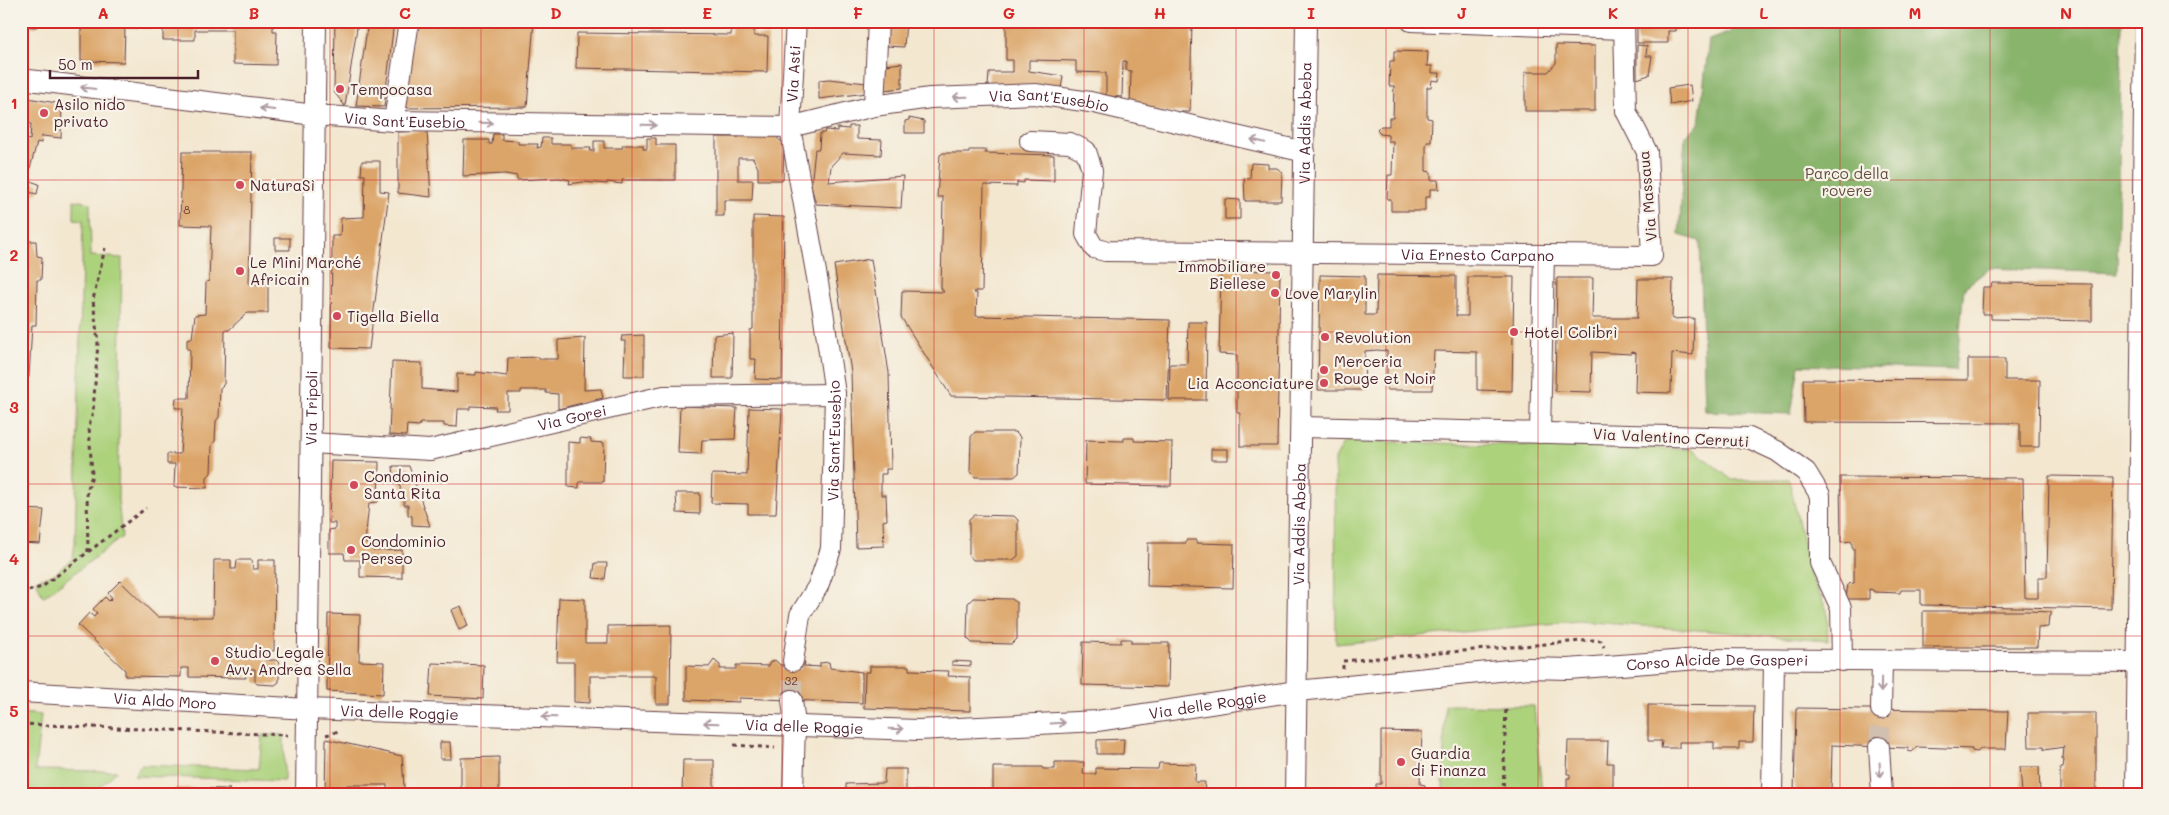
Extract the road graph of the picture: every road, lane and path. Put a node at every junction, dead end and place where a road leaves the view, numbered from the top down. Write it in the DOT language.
graph roads {
  1 [pos="316,21"];
  2 [pos="409,21"];
  3 [pos="796,21"];
  4 [pos="878,21"];
  5 [pos="1306,21"];
  6 [pos="1411,21"];
  7 [pos="2145,21"];
  8 [pos="1624,25"];
  9 [pos="21,79"];
  10 [pos="874,106"];
  11 [pos="316,115"];
  12 [pos="394,121"];
  13 [pos="790,127"];
  14 [pos="1030,141"];
  15 [pos="2146,144"];
  16 [pos="1305,152"];
  17 [pos="105,248"];
  18 [pos="1304,254"];
  19 [pos="1544,255"];
  20 [pos="1652,256"];
  21 [pos="835,394"];
  22 [pos="2144,420"];
  23 [pos="1302,427"];
  24 [pos="1540,432"];
  25 [pos="311,443"];
  26 [pos="146,508"];
  27 [pos="88,552"];
  28 [pos="21,593"];
  29 [pos="1774,660"];
  30 [pos="793,661"];
  31 [pos="1842,661"];
  32 [pos="1882,661"];
  33 [pos="2138,662"];
  34 [pos="1297,691"];
  35 [pos="23,692"];
  36 [pos="792,700"];
  37 [pos="1506,706"];
  38 [pos="1881,709"];
  39 [pos="308,710"];
  40 [pos="795,726"];
  41 [pos="21,736"];
  42 [pos="1879,747"];
  43 [pos="306,794"];
  44 [pos="793,794"];
  45 [pos="1296,794"];
  46 [pos="1503,794"];
  47 [pos="1772,794"];
  48 [pos="1882,794"];
  49 [pos="2136,794"];
  1 -- 11 [label="street, Via Tripoli"];
  2 -- 12 [label="street"];
  3 -- 13 [label="street, Via Asti"];
  4 -- 10 [label="street"];
  5 -- 16 [label="street, Via Addis Abeba"];
  6 -- 8 [label="street"];
  7 -- 15 [label="street"];
  8 -- 20 [label="street, Via Massaua"];
  11 -- 9 [label="street, Via Sant'Eusebio, one-way"];
  10 -- 13 [label="street, Via Sant'Eusebio"];
  16 -- 10 [label="street, Via Sant'Eusebio, one-way"];
  11 -- 12 [label="street, Via Sant'Eusebio"];
  11 -- 25 [label="street, Via Tripoli"];
  12 -- 13 [label="street, Via Sant'Eusebio, one-way"];
  13 -- 21 [label="street, Via Sant'Eusebio"];
  14 -- 18 [label="street"];
  15 -- 22 [label="street"];
  16 -- 18 [label="street, Via Addis Abeba"];
  17 -- 27 [label="path"];
  18 -- 19 [label="street, Via Ernesto Carpano"];
  18 -- 23 [label="street, Via Addis Abeba"];
  19 -- 20 [label="street, Via Ernesto Carpano"];
  19 -- 24 [label="street"];
  21 -- 25 [label="street, Via Gorei"];
  21 -- 30 [label="street, Via Sant'Eusebio"];
  22 -- 33 [label="street"];
  23 -- 24 [label="street, Via Valentino Cerruti"];
  23 -- 34 [label="street, Via Addis Abeba"];
  24 -- 31 [label="street, Via Valentino Cerruti"];
  25 -- 39 [label="street, Via Tripoli"];
  26 -- 27 [label="path"];
  27 -- 28 [label="path"];
  29 -- 31 [label="street, Corso Alcide De Gasperi"];
  29 -- 34 [label="street, Corso Alcide De Gasperi"];
  29 -- 47 [label="street"];
  31 -- 32 [label="street, Corso Alcide De Gasperi"];
  32 -- 33 [label="street, Corso Alcide De Gasperi"];
  32 -- 38 [label="street, one-way"];
  33 -- 49 [label="street"];
  40 -- 34 [label="street, Via delle Roggie, one-way"];
  34 -- 45 [label="street, Via Addis Abeba"];
  35 -- 39 [label="street, Via Aldo Moro"];
  35 -- 41 [label="path"];
  36 -- 40 [label="street"];
  37 -- 46 [label="path"];
  40 -- 39 [label="street, Via delle Roggie, one-way"];
  39 -- 43 [label="street, Via Tripoli"];
  40 -- 44 [label="street"];
  42 -- 48 [label="street, one-way"];
}
